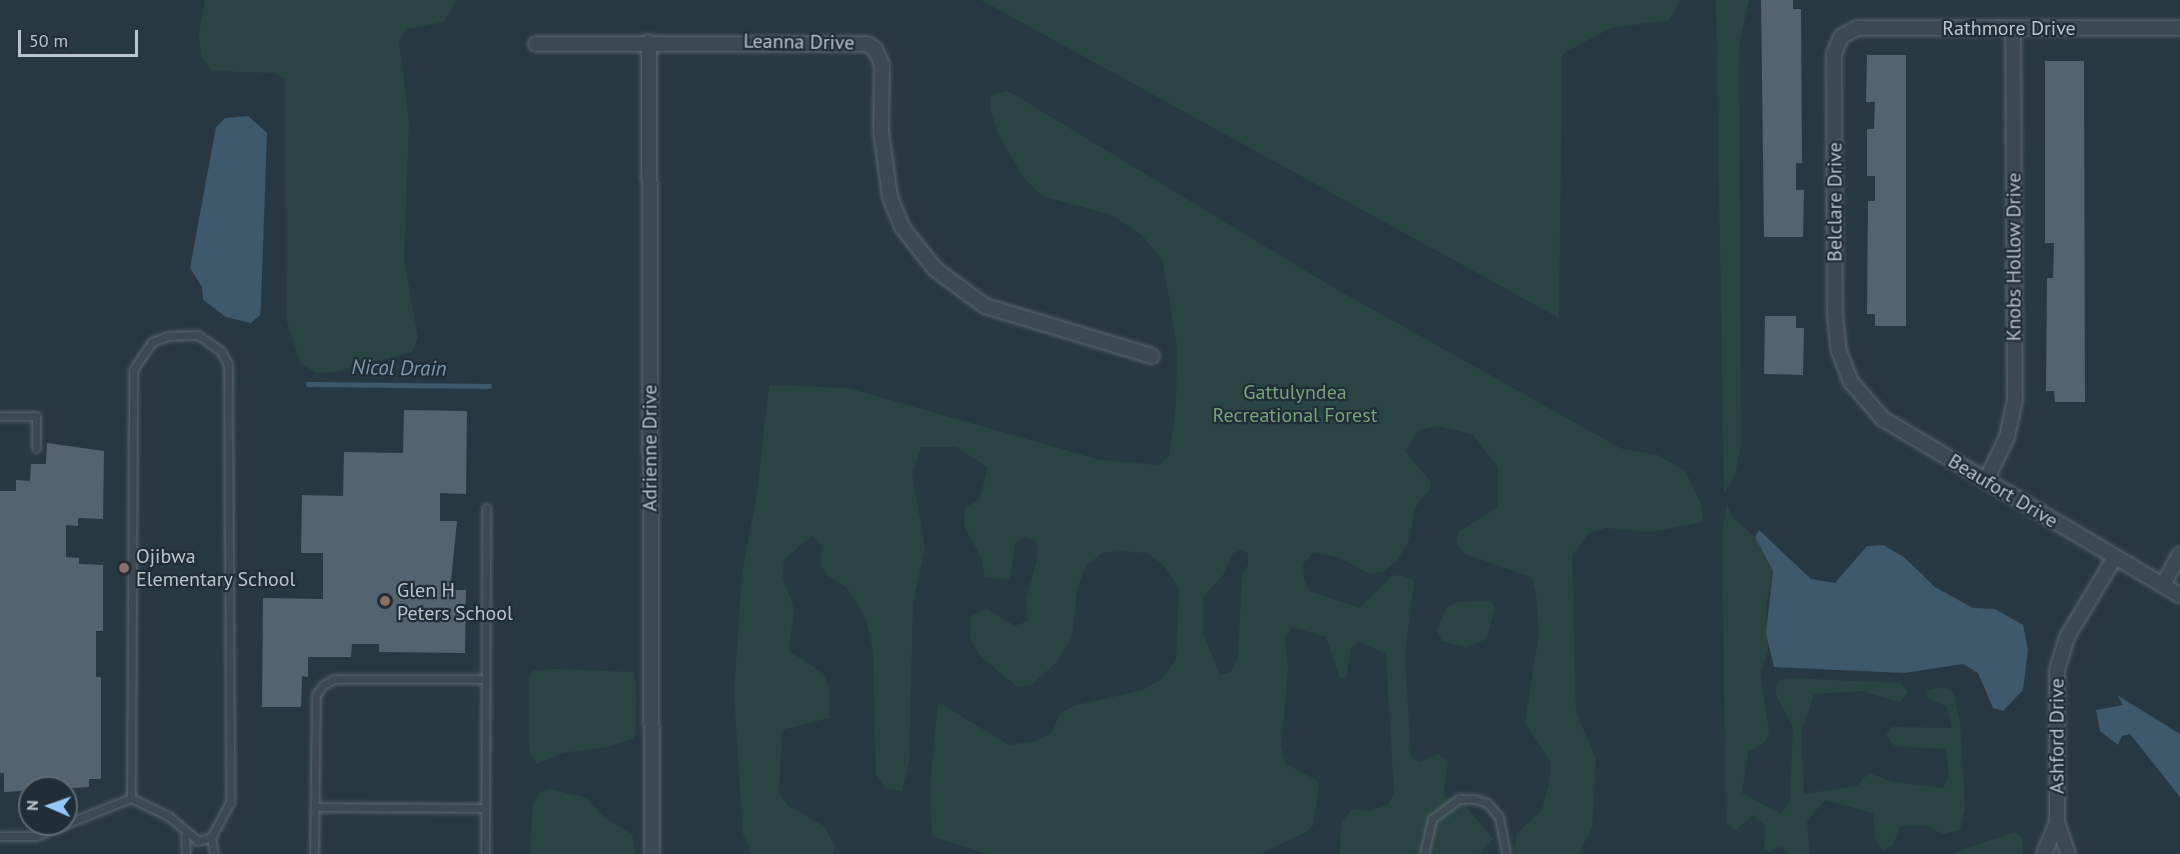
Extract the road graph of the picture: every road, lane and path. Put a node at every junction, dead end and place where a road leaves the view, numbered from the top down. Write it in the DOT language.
graph roads {
  1 [pos="2013,28"];
  2 [pos="2180,28"];
  3 [pos="1841,37"];
  4 [pos="649,42"];
  5 [pos="536,44"];
  6 [pos="1152,356"];
  7 [pos="1844,367"];
  8 [pos="0,416"];
  9 [pos="36,448"];
  10 [pos="1986,481"];
  11 [pos="486,508"];
  12 [pos="2180,554"];
  13 [pos="2115,557"];
  14 [pos="2163,585"];
  15 [pos="2180,596"];
  16 [pos="485,680"];
  17 [pos="131,798"];
  18 [pos="315,807"];
  19 [pos="485,808"];
  20 [pos="2057,822"];
  21 [pos="0,836"];
  22 [pos="185,836"];
  23 [pos="211,837"];
  24 [pos="186,854"];
  25 [pos="214,854"];
  26 [pos="314,854"];
  27 [pos="485,854"];
  28 [pos="652,854"];
  29 [pos="1424,854"];
  30 [pos="1506,854"];
  31 [pos="2044,854"];
  32 [pos="2068,854"];
  1 -- 2 [label="street, Rathmore Drive"];
  1 -- 3 [label="street, Rathmore Drive"];
  1 -- 10 [label="street, Knobs Hollow Drive"];
  3 -- 7 [label="street, Belclare Drive"];
  4 -- 5 [label="street, Leanna Drive"];
  4 -- 6 [label="street, Leanna Drive"];
  4 -- 28 [label="street, Adrienne Drive"];
  7 -- 10 [label="street, Beaufort Drive"];
  8 -- 9 [label="lane"];
  10 -- 13 [label="street, Beaufort Drive"];
  11 -- 16 [label="lane"];
  12 -- 14 [label="street"];
  13 -- 14 [label="street, Beaufort Drive"];
  13 -- 20 [label="street, Ashford Drive"];
  14 -- 15 [label="street, Beaufort Drive"];
  16 -- 18 [label="lane"];
  16 -- 19 [label="lane"];
  17 -- 21 [label="lane"];
  17 -- 22 [label="lane"];
  17 -- 23 [label="lane"];
  18 -- 19 [label="lane"];
  18 -- 26 [label="lane"];
  19 -- 27 [label="lane"];
  20 -- 31 [label="street, Ashford Drive"];
  20 -- 32 [label="street, Ashford Drive"];
  22 -- 23 [label="lane"];
  22 -- 24 [label="lane"];
  23 -- 25 [label="lane"];
  29 -- 30 [label="lane"];
}
